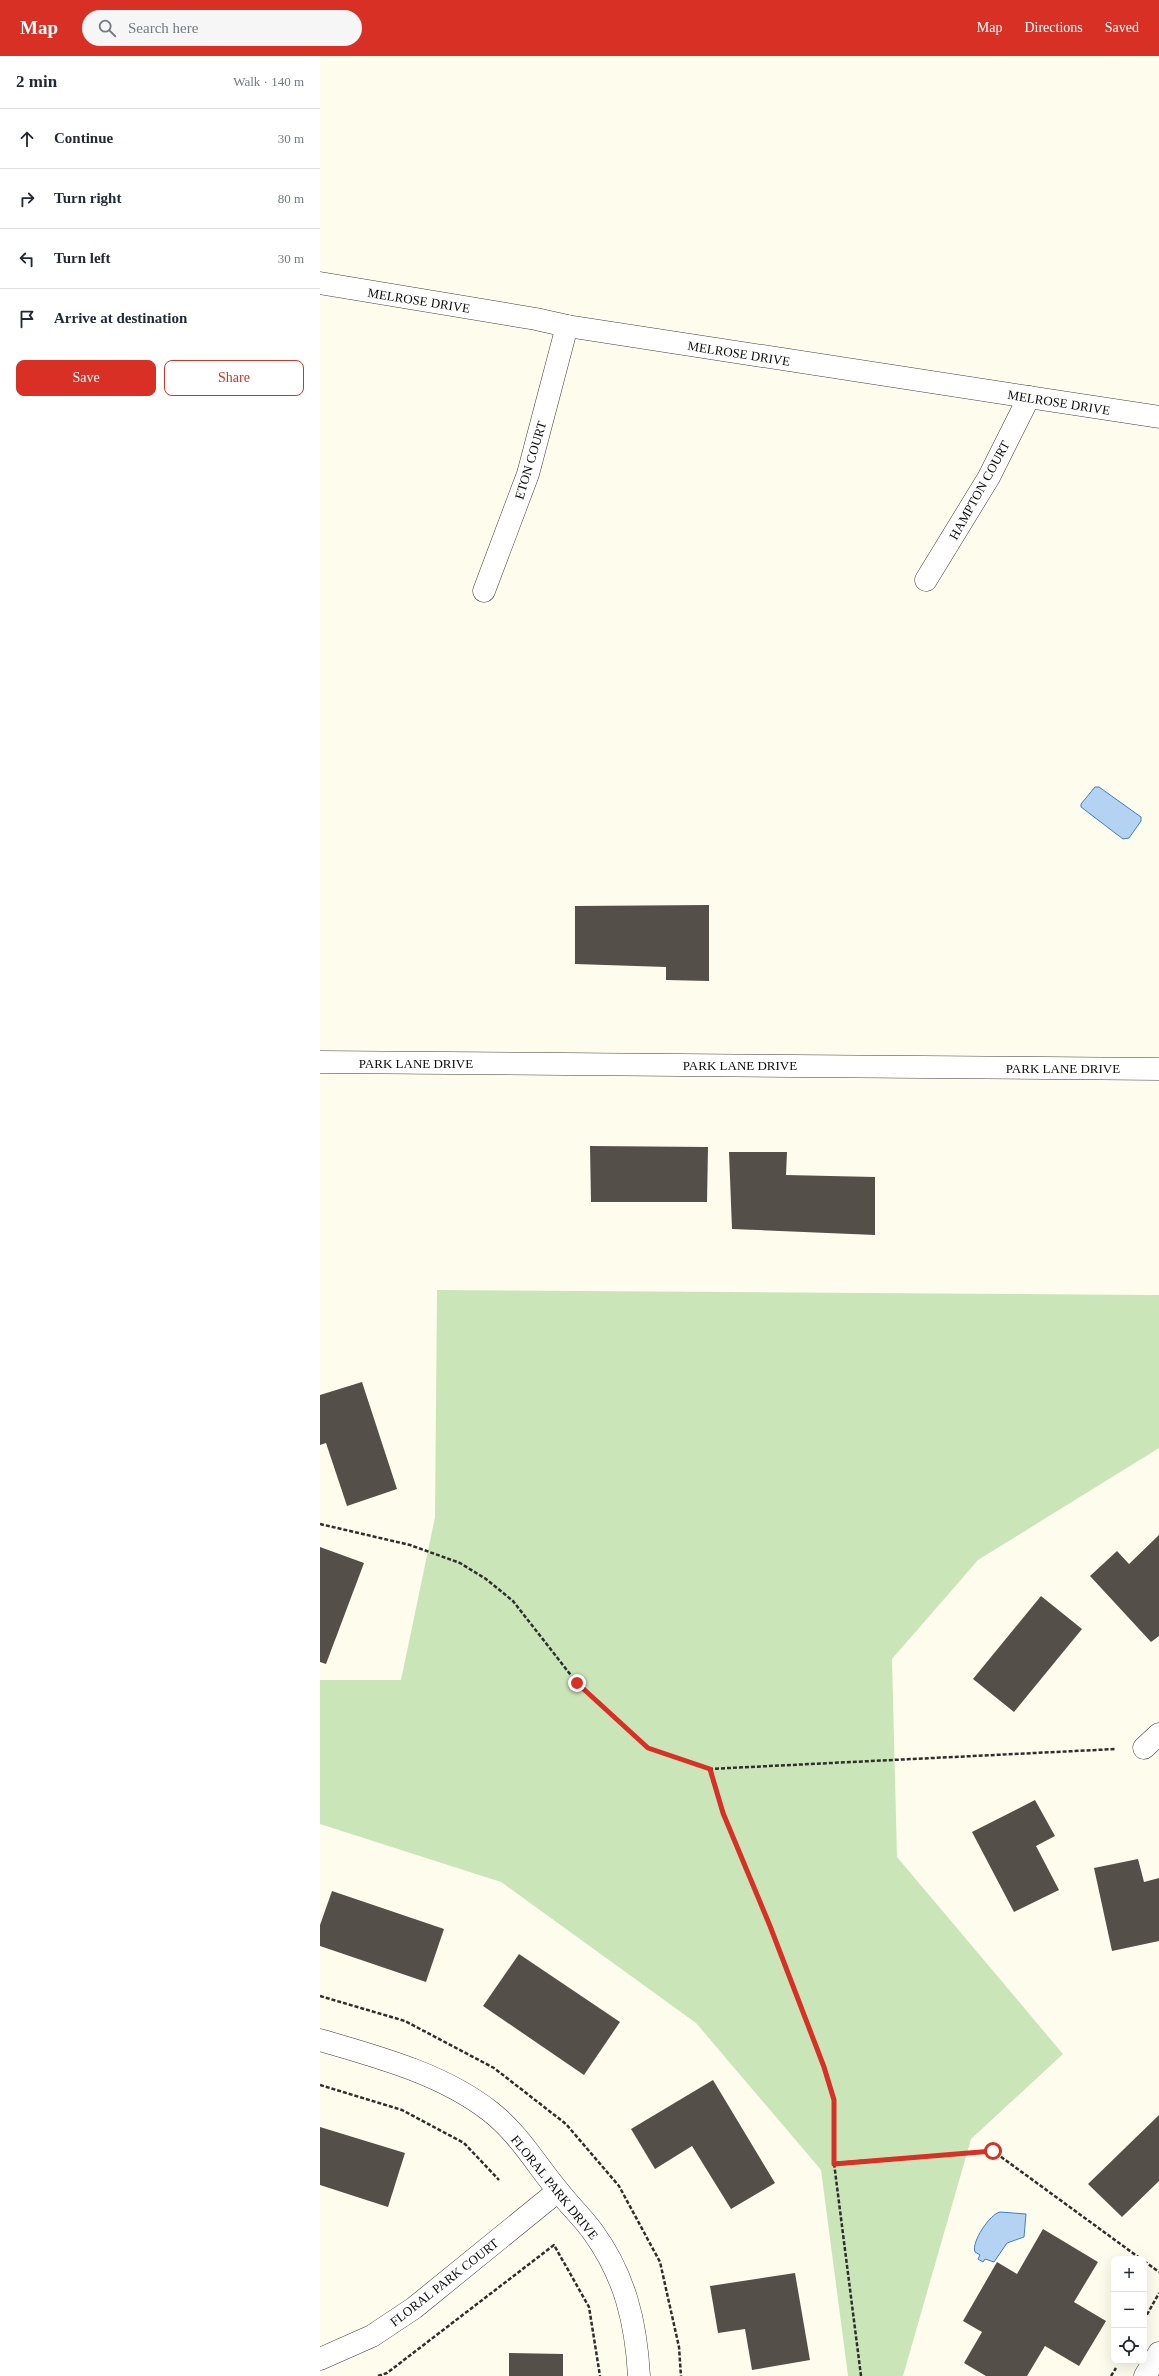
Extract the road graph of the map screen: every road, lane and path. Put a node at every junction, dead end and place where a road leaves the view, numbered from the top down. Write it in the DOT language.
graph roads {
  1 [pos="320,284"];
  2 [pos="567,326"];
  3 [pos="1028,398"];
  4 [pos="1159,417"];
  5 [pos="926,580"];
  6 [pos="484,592"];
  7 [pos="320,1062"];
  8 [pos="1159,1069"];
  9 [pos="320,1524"];
  10 [pos="1151,1741"];
  11 [pos="710,1769"];
  12 [pos="320,2040"];
  13 [pos="320,2085"];
  14 [pos="834,2164"];
  15 [pos="499,2180"];
  16 [pos="558,2191"];
  17 [pos="1137,2256"];
  18 [pos="1147,2263"];
  19 [pos="1159,2272"];
  20 [pos="1159,2293"];
  21 [pos="1147,2315"];
  22 [pos="1159,2353"];
  23 [pos="320,2359"];
  24 [pos="378,2376"];
  25 [pos="600,2376"];
  26 [pos="639,2376"];
  27 [pos="862,2376"];
  28 [pos="1145,2376"];
  1 -- 2 [label="street, MELROSE DRIVE"];
  2 -- 3 [label="street, MELROSE DRIVE"];
  2 -- 6 [label="street, ETON COURT"];
  3 -- 4 [label="street, MELROSE DRIVE"];
  3 -- 5 [label="street, HAMPTON COURT"];
  7 -- 8 [label="street, PARK LANE DRIVE"];
  9 -- 11 [label="path"];
  10 -- 11 [label="path"];
  11 -- 14 [label="path"];
  12 -- 16 [label="street, FLORAL PARK DRIVE"];
  13 -- 15 [label="path"];
  14 -- 17 [label="path"];
  14 -- 27 [label="path"];
  16 -- 23 [label="street, FLORAL PARK COURT"];
  16 -- 26 [label="street, FLORAL PARK DRIVE"];
  18 -- 19 [label="path"];
  20 -- 21 [label="path"];
  22 -- 28 [label="street"];
  24 -- 25 [label="path"];
}
